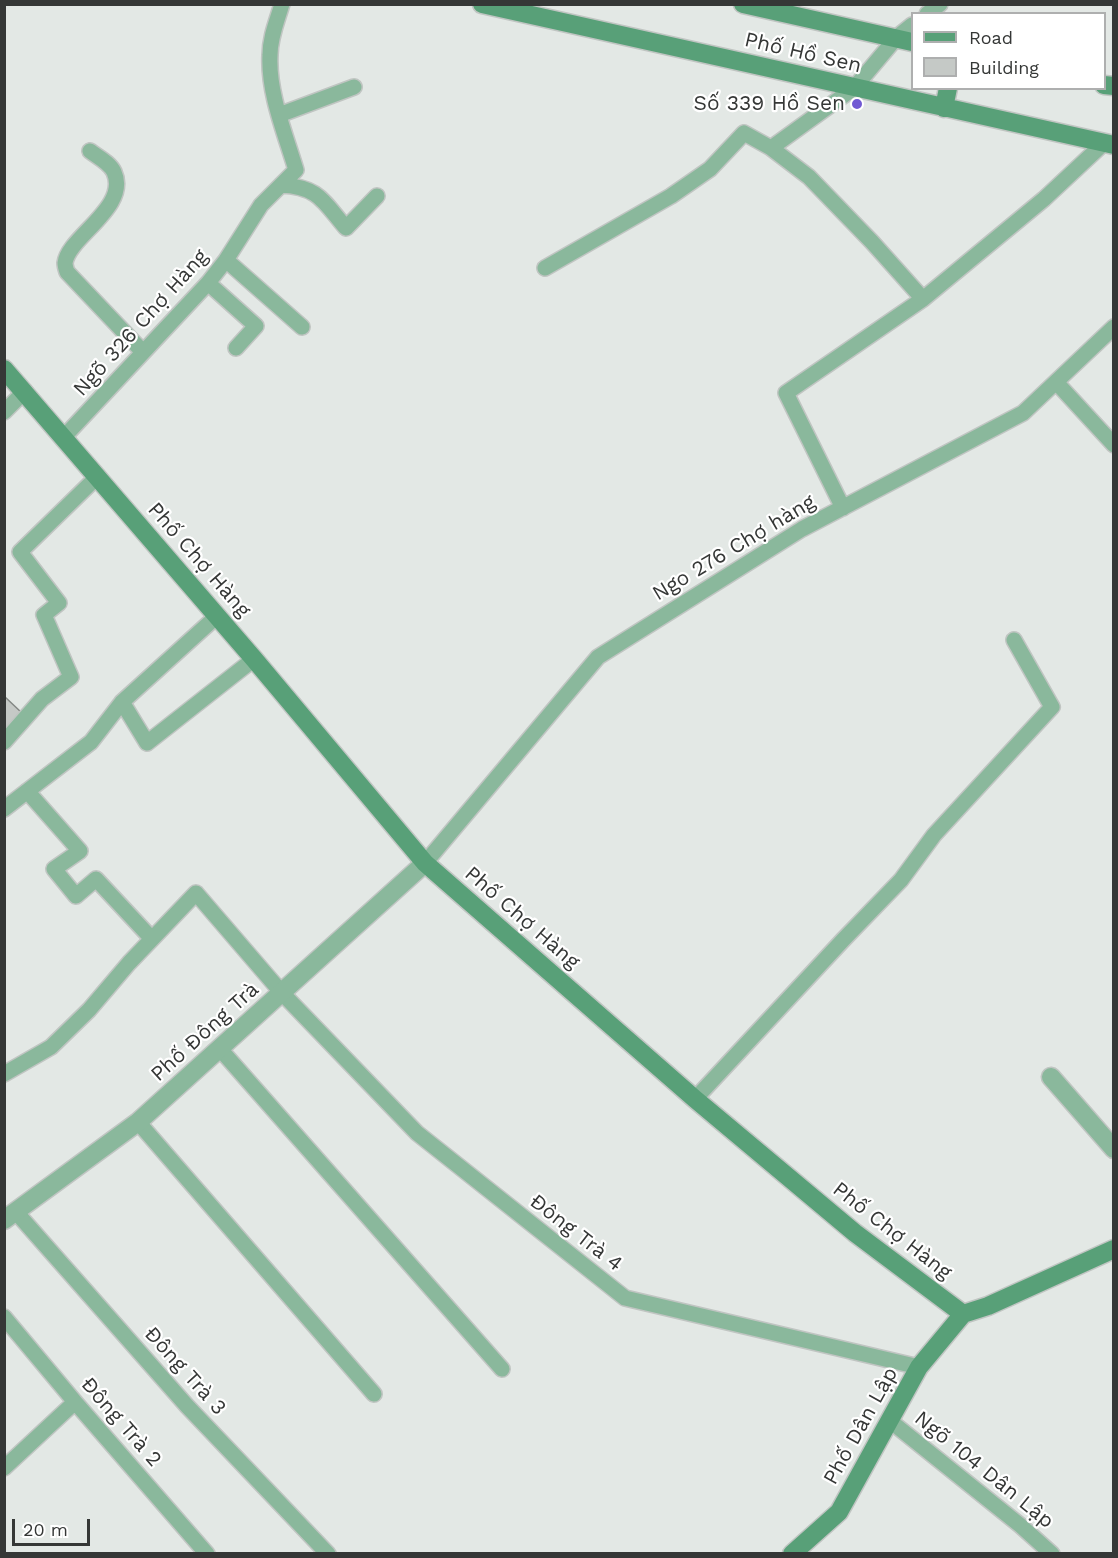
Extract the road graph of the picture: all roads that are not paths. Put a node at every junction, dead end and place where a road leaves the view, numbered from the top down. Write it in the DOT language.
graph roads {
  1 [pos="282,4"];
  2 [pos="482,4"];
  3 [pos="743,4"];
  4 [pos="905,40"];
  5 [pos="354,87"];
  6 [pos="854,88"];
  7 [pos="948,90"];
  8 [pos="944,108"];
  9 [pos="279,115"];
  10 [pos="1109,144"];
  11 [pos="771,148"];
  12 [pos="90,151"];
  13 [pos="281,185"];
  14 [pos="377,196"];
  15 [pos="226,260"];
  16 [pos="544,268"];
  17 [pos="208,283"];
  18 [pos="923,299"];
  19 [pos="302,327"];
  20 [pos="1113,327"];
  21 [pos="236,348"];
  22 [pos="143,352"];
  23 [pos="4,369"];
  24 [pos="1056,382"];
  25 [pos="25,391"];
  26 [pos="4,412"];
  27 [pos="63,438"];
  28 [pos="1113,445"];
  29 [pos="98,477"];
  30 [pos="843,508"];
  31 [pos="218,616"];
  32 [pos="1014,640"];
  33 [pos="254,659"];
  34 [pos="122,702"];
  35 [pos="4,742"];
  36 [pos="27,791"];
  37 [pos="4,809"];
  38 [pos="425,863"];
  39 [pos="152,939"];
  40 [pos="282,993"];
  41 [pos="220,1049"];
  42 [pos="4,1074"];
  43 [pos="1051,1077"];
  44 [pos="695,1099"];
  45 [pos="138,1122"];
  46 [pos="1113,1149"];
  47 [pos="10,1216"];
  48 [pos="1113,1249"];
  49 [pos="963,1314"];
  50 [pos="4,1317"];
  51 [pos="10,1334"];
  52 [pos="919,1367"];
  53 [pos="502,1369"];
  54 [pos="374,1394"];
  55 [pos="75,1402"];
  56 [pos="889,1420"];
  57 [pos="4,1468"];
  58 [pos="207,1554"];
  59 [pos="328,1554"];
  60 [pos="792,1554"];
  61 [pos="1052,1554"];
  1 -- 9 [label="lane, Ngõ 326 Chợ Hàng"];
  2 -- 6 [label="street, Phố Hồ Sen"];
  3 -- 4 [label="street, Phố Hồ Sen"];
  4 -- 6 [label="lane"];
  5 -- 9 [label="lane"];
  6 -- 8 [label="street, Phố Hồ Sen"];
  6 -- 11 [label="lane"];
  7 -- 8 [label="street"];
  8 -- 10 [label="street, Phố Hồ Sen"];
  9 -- 13 [label="lane, Ngõ 326 Chợ Hàng"];
  10 -- 18 [label="lane"];
  11 -- 16 [label="lane"];
  11 -- 18 [label="lane"];
  12 -- 22 [label="lane"];
  13 -- 14 [label="lane"];
  13 -- 15 [label="lane, Ngõ 326 Chợ Hàng"];
  15 -- 17 [label="lane, Ngõ 326 Chợ Hàng"];
  15 -- 19 [label="lane"];
  17 -- 21 [label="lane"];
  17 -- 22 [label="lane, Ngõ 326 Chợ Hàng"];
  18 -- 30 [label="lane"];
  20 -- 24 [label="lane, Ngo 276 Chợ hàng"];
  22 -- 27 [label="lane, Ngõ 326 Chợ Hàng"];
  23 -- 25 [label="street, Phố Chợ Hàng"];
  24 -- 28 [label="lane"];
  24 -- 30 [label="lane, Ngo 276 Chợ hàng"];
  25 -- 26 [label="lane"];
  25 -- 27 [label="street, Phố Chợ Hàng"];
  27 -- 29 [label="street, Phố Chợ Hàng"];
  29 -- 31 [label="street, Phố Chợ Hàng"];
  29 -- 35 [label="lane"];
  30 -- 38 [label="lane, Ngo 276 Chợ hàng"];
  31 -- 33 [label="street, Phố Chợ Hàng"];
  31 -- 34 [label="lane"];
  32 -- 44 [label="lane"];
  33 -- 34 [label="lane"];
  33 -- 38 [label="street, Phố Chợ Hàng"];
  34 -- 36 [label="lane"];
  36 -- 37 [label="lane"];
  36 -- 39 [label="lane"];
  38 -- 40 [label="street, Phố Đông Trà"];
  38 -- 44 [label="street, Phố Chợ Hàng"];
  39 -- 40 [label="lane, Đông Trà 4"];
  39 -- 42 [label="lane"];
  40 -- 41 [label="street, Phố Đông Trà"];
  40 -- 52 [label="lane, Đông Trà 4"];
  41 -- 45 [label="street, Phố Đông Trà"];
  41 -- 53 [label="lane"];
  43 -- 46 [label="street"];
  44 -- 49 [label="street, Phố Chợ Hàng"];
  45 -- 47 [label="street, Phố Đông Trà"];
  45 -- 54 [label="lane"];
  47 -- 59 [label="lane, Đông Trà 3"];
  48 -- 49 [label="street"];
  49 -- 52 [label="street, Phố Dân Lập"];
  50 -- 51 [label="lane, Đông Trà 2"];
  51 -- 55 [label="lane, Đông Trà 2"];
  52 -- 56 [label="street, Phố Dân Lập"];
  55 -- 57 [label="lane"];
  55 -- 58 [label="lane, Đông Trà 2"];
  56 -- 60 [label="street, Phố Dân Lập"];
  56 -- 61 [label="lane, Ngõ 104 Dân Lập"];
}
